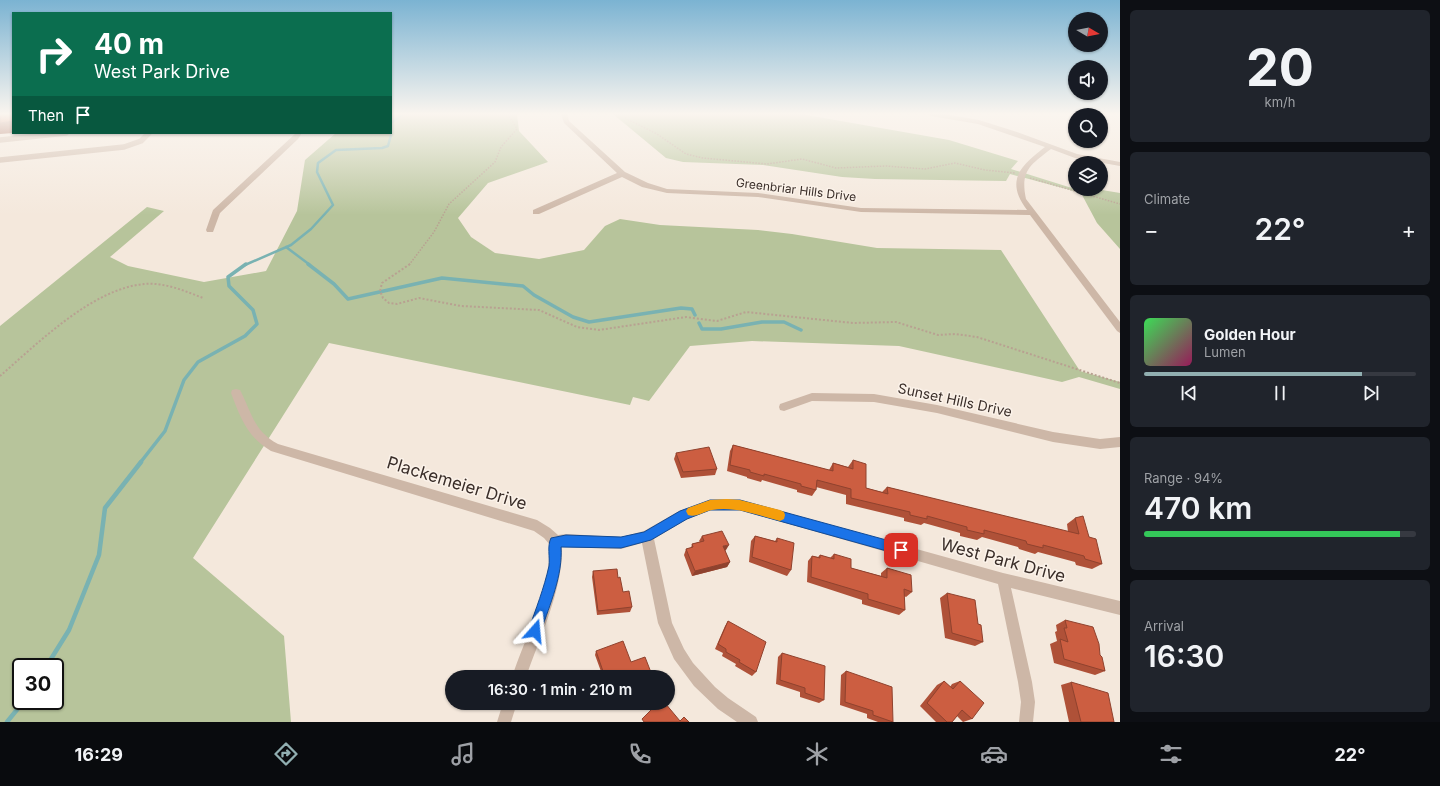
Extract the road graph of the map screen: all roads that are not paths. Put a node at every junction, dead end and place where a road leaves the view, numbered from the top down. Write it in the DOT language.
graph roads {
  1 [pos="117,148"];
  2 [pos="286,148"];
  3 [pos="594,148"];
  4 [pos="1049,148"];
  5 [pos="0,160"];
  6 [pos="1120,164"];
  7 [pos="622,174"];
  8 [pos="536,212"];
  9 [pos="1031,213"];
  10 [pos="210,230"];
  11 [pos="1120,329"];
  12 [pos="236,393"];
  13 [pos="784,407"];
  14 [pos="1120,442"];
  15 [pos="647,536"];
  16 [pos="555,542"];
  17 [pos="1003,579"];
  18 [pos="1120,608"];
  19 [pos="521,670"];
  20 [pos="508,710"];
  21 [pos="504,722"];
  22 [pos="751,722"];
  23 [pos="1026,722"];
  1 -- 5 [label="lane"];
  2 -- 10 [label="street"];
  3 -- 7 [label="street, Greenbriar Hills Drive"];
  4 -- 6 [label="street"];
  4 -- 9 [label="street"];
  7 -- 8 [label="street"];
  7 -- 9 [label="street, Greenbriar Hills Drive"];
  9 -- 11 [label="street"];
  12 -- 16 [label="street, Plackemeier Drive"];
  13 -- 14 [label="street, Sunset Hills Drive"];
  15 -- 16 [label="street, West Park Drive"];
  15 -- 17 [label="street, West Park Drive"];
  15 -- 22 [label="street"];
  16 -- 19 [label="street"];
  17 -- 18 [label="street, West Park Drive"];
  17 -- 23 [label="street"];
  20 -- 21 [label="street"];
}
